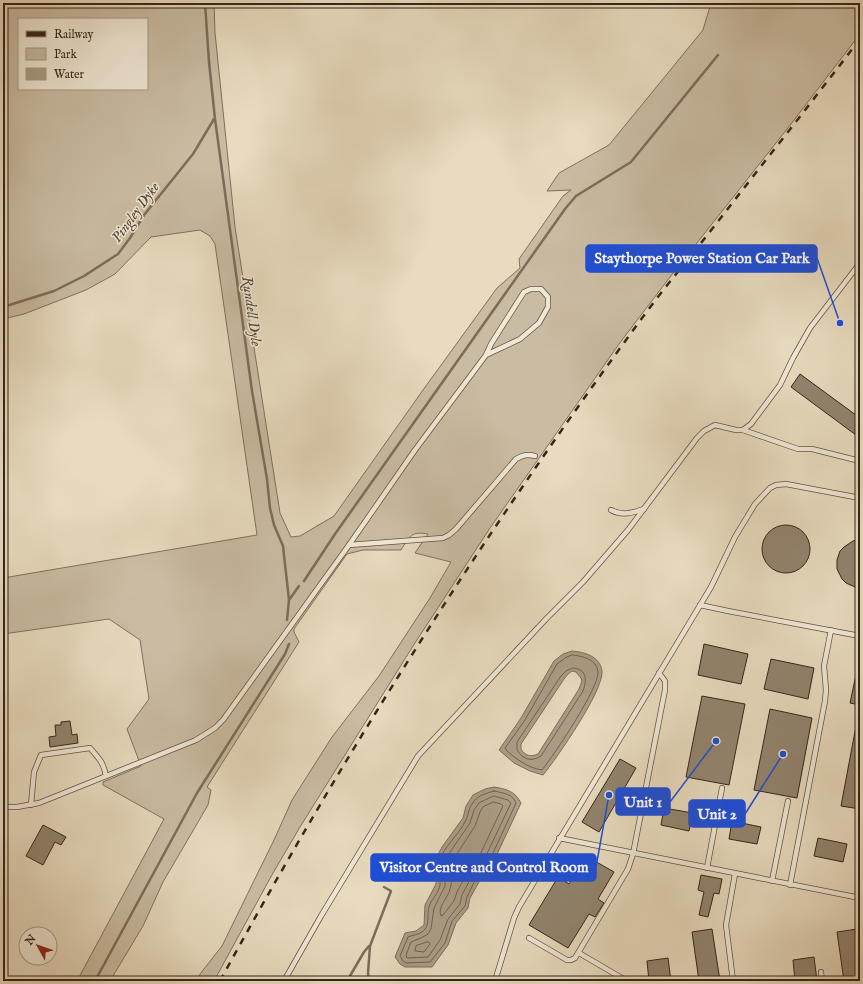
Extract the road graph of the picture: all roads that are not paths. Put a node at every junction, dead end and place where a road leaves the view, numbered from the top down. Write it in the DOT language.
graph roads {
  1 [pos="860,263"];
  2 [pos="486,355"];
  3 [pos="743,430"];
  4 [pos="535,456"];
  5 [pos="860,461"];
  6 [pos="860,498"];
  7 [pos="644,508"];
  8 [pos="611,510"];
  9 [pos="349,545"];
  10 [pos="700,605"];
  11 [pos="831,630"];
  12 [pos="860,636"];
  13 [pos="659,673"];
  14 [pos="106,776"];
  15 [pos="722,788"];
  16 [pos="788,801"];
  17 [pos="31,805"];
  18 [pos="3,807"];
  19 [pos="559,838"];
  20 [pos="633,854"];
  21 [pos="707,868"];
  22 [pos="735,874"];
  23 [pos="772,881"];
  24 [pos="790,885"];
  25 [pos="860,898"];
  26 [pos="529,938"];
  27 [pos="579,953"];
  28 [pos="821,972"];
  29 [pos="284,981"];
  30 [pos="495,981"];
  31 [pos="627,981"];
  32 [pos="733,981"];
  33 [pos="822,981"];
  1 -- 3 [label="lane"];
  2 -- 2 [label="lane"];
  2 -- 9 [label="lane"];
  3 -- 5 [label="lane"];
  3 -- 7 [label="lane"];
  4 -- 9 [label="lane"];
  6 -- 10 [label="lane"];
  7 -- 8 [label="lane"];
  7 -- 29 [label="lane"];
  9 -- 14 [label="lane"];
  10 -- 11 [label="lane"];
  10 -- 13 [label="lane"];
  11 -- 12 [label="lane"];
  11 -- 24 [label="lane"];
  13 -- 19 [label="lane"];
  13 -- 20 [label="lane"];
  14 -- 17 [label="lane"];
  14 -- 17 [label="lane"];
  15 -- 21 [label="lane"];
  16 -- 23 [label="lane"];
  17 -- 18 [label="lane"];
  19 -- 20 [label="lane"];
  19 -- 30 [label="lane"];
  20 -- 21 [label="lane"];
  20 -- 27 [label="lane"];
  21 -- 22 [label="lane"];
  22 -- 23 [label="lane"];
  22 -- 32 [label="lane"];
  23 -- 24 [label="lane"];
  24 -- 25 [label="lane"];
  26 -- 27 [label="lane"];
  27 -- 31 [label="lane"];
  28 -- 33 [label="lane"];
}
